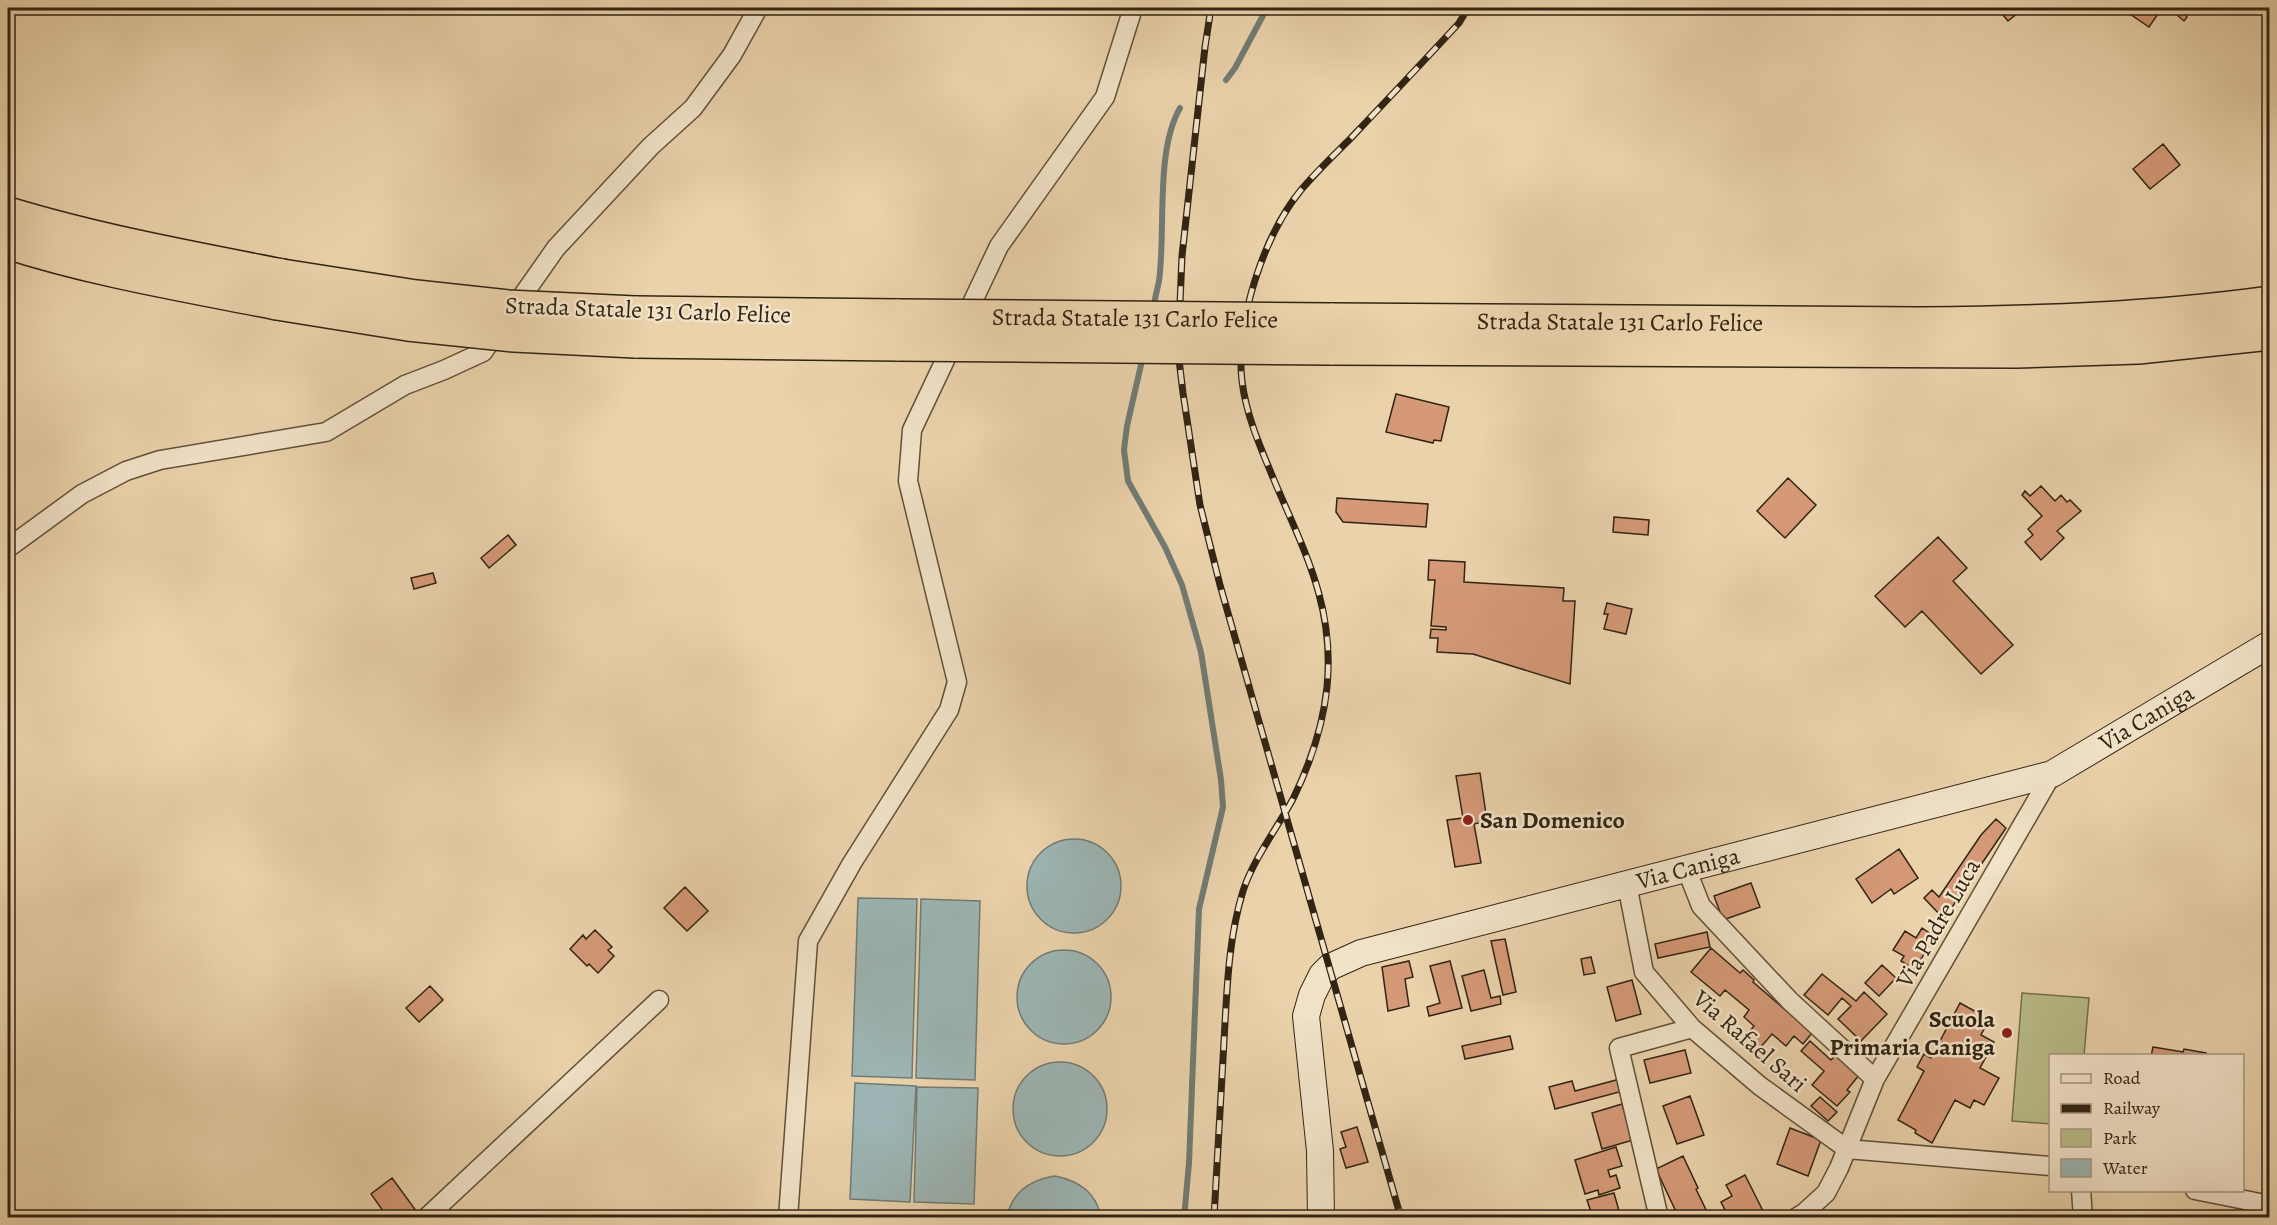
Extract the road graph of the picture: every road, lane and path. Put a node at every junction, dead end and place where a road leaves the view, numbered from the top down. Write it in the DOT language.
graph roads {
  1 [pos="758,8"];
  2 [pos="1133,8"];
  3 [pos="8,214"];
  4 [pos="8,242"];
  5 [pos="279,290"];
  6 [pos="2270,303"];
  7 [pos="2270,333"];
  8 [pos="1819,337"];
  9 [pos="8,548"];
  10 [pos="2270,644"];
  11 [pos="2052,774"];
  12 [pos="1686,868"];
  13 [pos="1627,884"];
  14 [pos="659,1000"];
  15 [pos="1692,1028"];
  16 [pos="1875,1079"];
  17 [pos="1847,1149"];
  18 [pos="2049,1166"];
  19 [pos="2081,1192"];
  20 [pos="2200,1192"];
  21 [pos="2270,1205"];
  22 [pos="426,1218"];
  23 [pos="788,1218"];
  24 [pos="1321,1218"];
  25 [pos="1659,1218"];
  26 [pos="1796,1218"];
  27 [pos="2083,1218"];
  1 -- 9 [label="street"];
  2 -- 23 [label="street"];
  3 -- 5 [label="highway, Strada Statale 131 Carlo Felice"];
  4 -- 5 [label="highway, Strada Statale 131 Carlo Felice"];
  5 -- 8 [label="highway, Strada Statale 131 Carlo Felice, bridge"];
  6 -- 8 [label="highway, Strada Statale 131 Carlo Felice"];
  7 -- 8 [label="highway, Strada Statale 131 Carlo Felice"];
  10 -- 11 [label="street, Via Caniga"];
  11 -- 12 [label="street, Via Caniga"];
  11 -- 16 [label="street, Via Padre Luca"];
  12 -- 13 [label="street, Via Caniga"];
  12 -- 16 [label="street"];
  13 -- 15 [label="street, Via Rafael Sari"];
  13 -- 24 [label="street, Via Caniga"];
  14 -- 22 [label="street"];
  15 -- 17 [label="street, Via Rafael Sari"];
  15 -- 25 [label="street"];
  16 -- 17 [label="street, Via Padre Luca"];
  17 -- 18 [label="street"];
  17 -- 26 [label="street, Via Padre Luca"];
  19 -- 27 [label="street"];
  20 -- 21 [label="street"];
}
